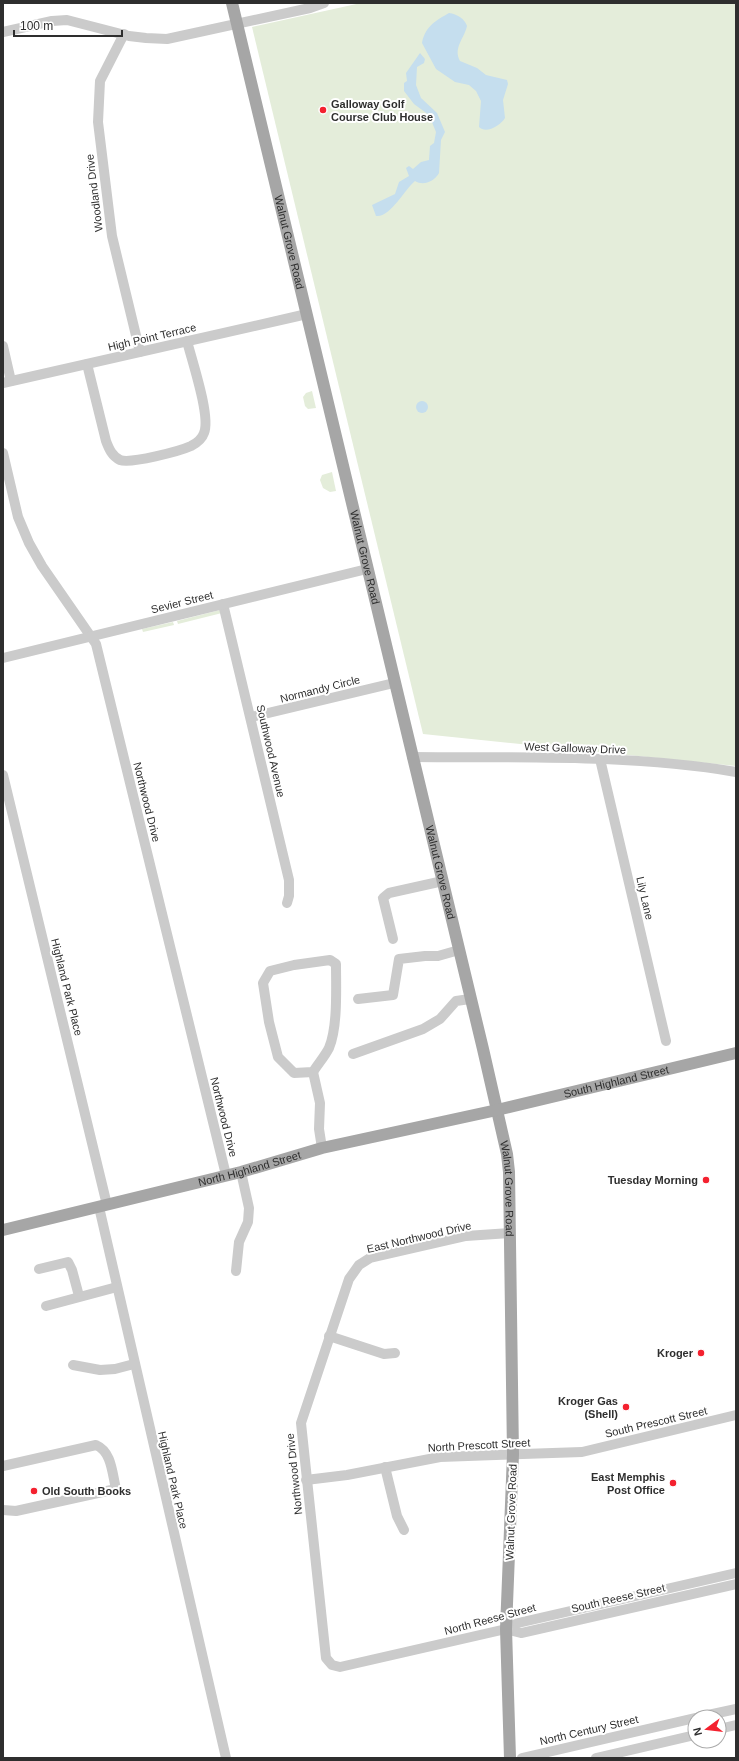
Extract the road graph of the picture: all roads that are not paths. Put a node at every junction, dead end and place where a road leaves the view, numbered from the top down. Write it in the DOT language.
graph roads {
  1 [pos="232,3"];
  2 [pos="324,3"];
  3 [pos="237,25"];
  4 [pos="3,32"];
  5 [pos="124,34"];
  6 [pos="307,314"];
  7 [pos="187,341"];
  8 [pos="3,346"];
  9 [pos="140,352"];
  10 [pos="87,364"];
  11 [pos="7,382"];
  12 [pos="3,453"];
  13 [pos="367,569"];
  14 [pos="223,604"];
  15 [pos="92,636"];
  16 [pos="3,658"];
  17 [pos="394,683"];
  18 [pos="251,718"];
  19 [pos="412,757"];
  20 [pos="600,759"];
  21 [pos="736,772"];
  22 [pos="3,775"];
  23 [pos="443,881"];
  24 [pos="287,903"];
  25 [pos="393,939"];
  26 [pos="459,950"];
  27 [pos="358,999"];
  28 [pos="470,999"];
  29 [pos="666,1041"];
  30 [pos="736,1053"];
  31 [pos="353,1054"];
  32 [pos="313,1072"];
  33 [pos="497,1110"];
  34 [pos="322,1148"];
  35 [pos="241,1172"];
  36 [pos="226,1176"];
  37 [pos="103,1206"];
  38 [pos="3,1230"];
  39 [pos="510,1233"];
  40 [pos="359,1265"];
  41 [pos="39,1269"];
  42 [pos="236,1271"];
  43 [pos="118,1287"];
  44 [pos="79,1296"];
  45 [pos="46,1306"];
  46 [pos="329,1336"];
  47 [pos="395,1353"];
  48 [pos="134,1364"];
  49 [pos="73,1365"];
  50 [pos="736,1415"];
  51 [pos="582,1452"];
  52 [pos="513,1454"];
  53 [pos="3,1466"];
  54 [pos="386,1467"];
  55 [pos="306,1480"];
  56 [pos="3,1510"];
  57 [pos="404,1530"];
  58 [pos="736,1573"];
  59 [pos="736,1584"];
  60 [pos="633,1602"];
  61 [pos="506,1629"];
  62 [pos="332,1665"];
  63 [pos="687,1720"];
  64 [pos="687,1737"];
  65 [pos="226,1758"];
  66 [pos="510,1758"];
  67 [pos="522,1758"];
  68 [pos="596,1758"];
  1 -- 3 [label="main road, Walnut Grove Road"];
  2 -- 3 [label="street"];
  3 -- 5 [label="street"];
  3 -- 6 [label="main road, Walnut Grove Road"];
  4 -- 5 [label="street"];
  5 -- 9 [label="street, Woodland Drive"];
  6 -- 7 [label="street, High Point Terrace"];
  6 -- 13 [label="main road, Walnut Grove Road"];
  7 -- 9 [label="street, High Point Terrace"];
  7 -- 10 [label="street"];
  8 -- 11 [label="street"];
  9 -- 10 [label="street, High Point Terrace"];
  10 -- 11 [label="street, High Point Terrace"];
  12 -- 15 [label="street, Northwood Drive"];
  13 -- 14 [label="street, Sevier Street"];
  13 -- 17 [label="main road, Walnut Grove Road"];
  14 -- 15 [label="street, Sevier Street"];
  14 -- 18 [label="street, Southwood Avenue"];
  15 -- 16 [label="street, Sevier Street"];
  15 -- 36 [label="street, Northwood Drive"];
  17 -- 18 [label="street, Normandy Circle"];
  17 -- 19 [label="main road, Walnut Grove Road"];
  18 -- 24 [label="street, Southwood Avenue"];
  19 -- 20 [label="street, West Galloway Drive"];
  19 -- 23 [label="main road, Walnut Grove Road"];
  20 -- 21 [label="street, West Galloway Drive"];
  20 -- 29 [label="street, Lily Lane"];
  22 -- 37 [label="street, Highland Park Place"];
  23 -- 25 [label="street"];
  23 -- 26 [label="main road, Walnut Grove Road"];
  26 -- 27 [label="street"];
  26 -- 28 [label="main road, Walnut Grove Road"];
  28 -- 31 [label="street"];
  28 -- 33 [label="main road, Walnut Grove Road"];
  30 -- 33 [label="main road, South Highland Street"];
  32 -- 32 [label="street"];
  32 -- 34 [label="street"];
  33 -- 34 [label="main road, North Highland Street"];
  33 -- 39 [label="main road, Walnut Grove Road"];
  34 -- 35 [label="main road, North Highland Street"];
  35 -- 36 [label="main road, North Highland Street"];
  35 -- 42 [label="street"];
  36 -- 37 [label="main road, North Highland Street"];
  37 -- 38 [label="main road, North Highland Street"];
  37 -- 43 [label="street, Highland Park Place"];
  39 -- 40 [label="street, East Northwood Drive"];
  39 -- 52 [label="main road, Walnut Grove Road"];
  40 -- 46 [label="street, Northwood Drive"];
  41 -- 44 [label="street"];
  43 -- 44 [label="street"];
  43 -- 48 [label="street, Highland Park Place"];
  44 -- 45 [label="street"];
  46 -- 47 [label="street"];
  46 -- 55 [label="street, Northwood Drive"];
  48 -- 49 [label="street"];
  48 -- 65 [label="street, Highland Park Place"];
  50 -- 51 [label="street, South Prescott Street"];
  51 -- 52 [label="street, North Prescott Street"];
  52 -- 54 [label="street, North Prescott Street"];
  52 -- 61 [label="main road, Walnut Grove Road"];
  53 -- 56 [label="street"];
  54 -- 55 [label="street, North Prescott Street"];
  54 -- 57 [label="street"];
  55 -- 62 [label="street, Northwood Drive"];
  58 -- 60 [label="street, South Reese Street"];
  59 -- 60 [label="street, South Reese Street"];
  60 -- 61 [label="street, North Reese Street"];
  61 -- 62 [label="street, North Reese Street"];
  61 -- 66 [label="main road, Walnut Grove Road"];
  63 -- 67 [label="street, North Century Street"];
  64 -- 68 [label="street"];
}
